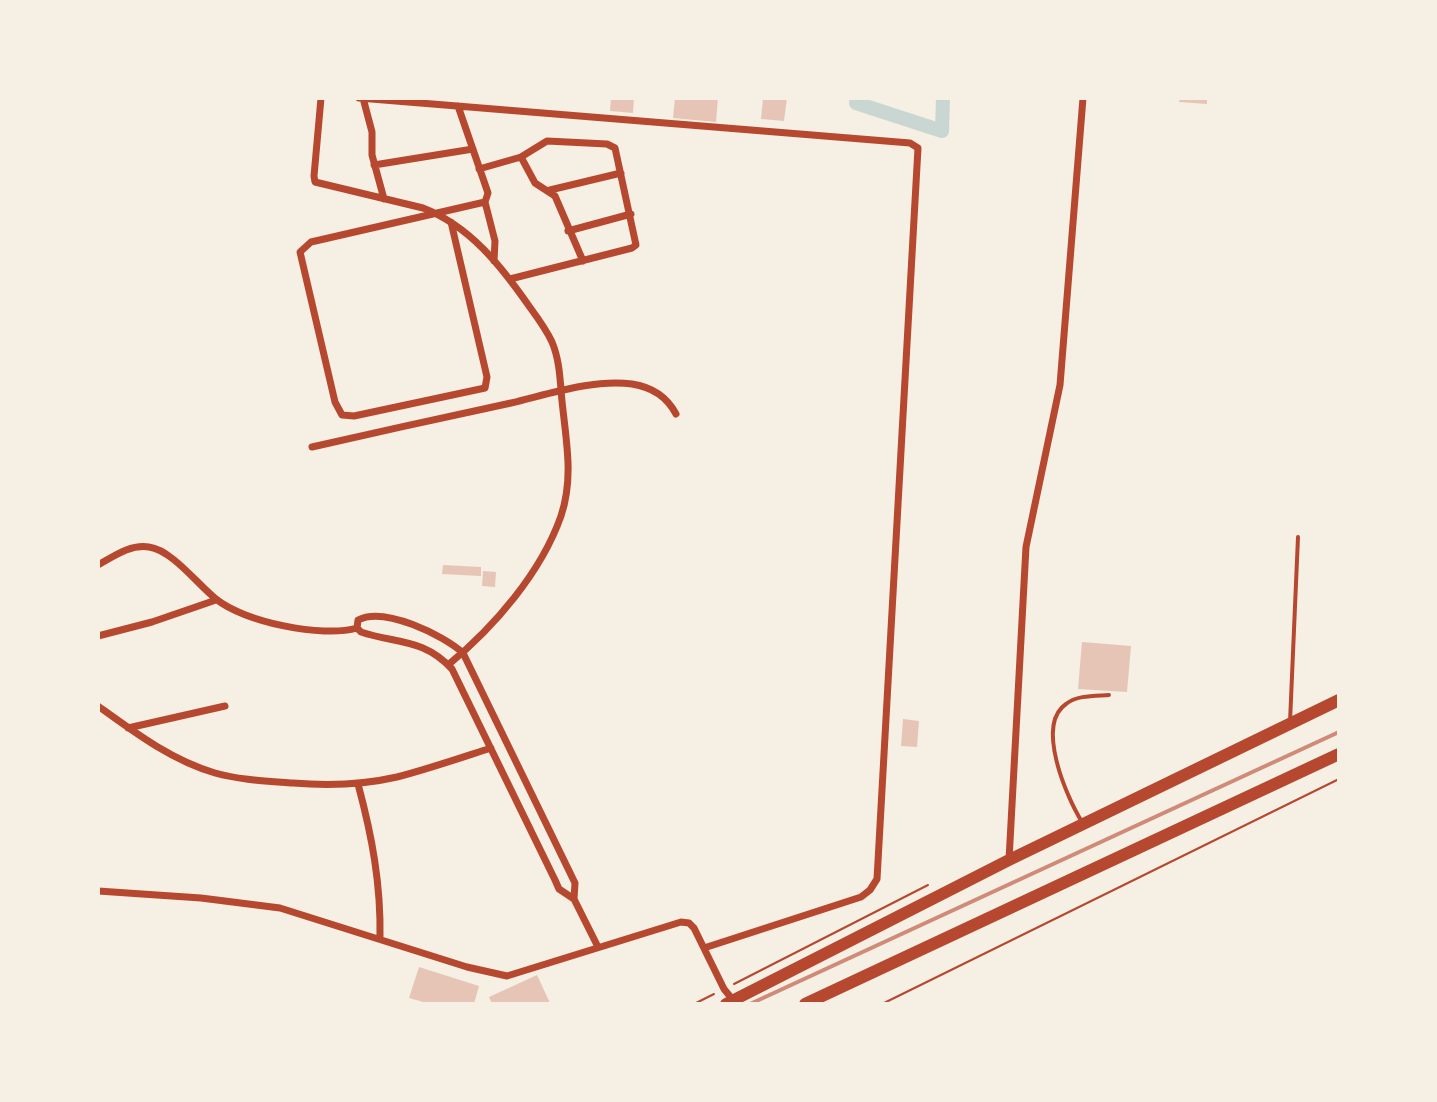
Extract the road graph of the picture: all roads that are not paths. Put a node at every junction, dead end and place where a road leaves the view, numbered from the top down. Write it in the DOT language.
graph roads {
  1 [pos="321,98"];
  2 [pos="361,98"];
  3 [pos="1083,98"];
  4 [pos="458,106"];
  5 [pos="473,149"];
  6 [pos="521,157"];
  7 [pos="374,165"];
  8 [pos="479,169"];
  9 [pos="621,173"];
  10 [pos="550,190"];
  11 [pos="384,199"];
  12 [pos="485,202"];
  13 [pos="439,214"];
  14 [pos="631,214"];
  15 [pos="451,222"];
  16 [pos="568,231"];
  17 [pos="494,261"];
  18 [pos="583,261"];
  19 [pos="510,279"];
  20 [pos="562,391"];
  21 [pos="676,414"];
  22 [pos="312,447"];
  23 [pos="1298,537"];
  24 [pos="98,565"];
  25 [pos="216,600"];
  26 [pos="357,628"];
  27 [pos="98,636"];
  28 [pos="463,653"];
  29 [pos="448,665"];
  30 [pos="1109,695"];
  31 [pos="1339,700"];
  32 [pos="98,706"];
  33 [pos="225,706"];
  34 [pos="1290,724"];
  35 [pos="128,728"];
  36 [pos="491,748"];
  37 [pos="1339,754"];
  38 [pos="358,784"];
  39 [pos="1083,824"];
  40 [pos="1009,860"];
  41 [pos="98,891"];
  42 [pos="574,899"];
  43 [pos="380,938"];
  44 [pos="598,947"];
  45 [pos="704,948"];
  46 [pos="730,1002"];
  47 [pos="805,1004"];
  1 -- 11 [label="street"];
  2 -- 4 [label="street"];
  2 -- 7 [label="street"];
  3 -- 40 [label="street"];
  4 -- 5 [label="street"];
  4 -- 45 [label="street"];
  5 -- 7 [label="street"];
  5 -- 8 [label="street"];
  6 -- 8 [label="street"];
  6 -- 9 [label="street"];
  6 -- 10 [label="street"];
  7 -- 11 [label="street"];
  8 -- 12 [label="street"];
  9 -- 10 [label="street"];
  9 -- 14 [label="street"];
  10 -- 16 [label="street"];
  11 -- 13 [label="street"];
  12 -- 13 [label="street"];
  12 -- 17 [label="street"];
  13 -- 15 [label="street"];
  13 -- 15 [label="street"];
  14 -- 16 [label="street"];
  14 -- 18 [label="street"];
  15 -- 17 [label="street"];
  16 -- 18 [label="street"];
  17 -- 19 [label="street"];
  18 -- 19 [label="street"];
  19 -- 20 [label="street"];
  20 -- 21 [label="street"];
  20 -- 22 [label="street"];
  20 -- 28 [label="street"];
  23 -- 34 [label="lane"];
  24 -- 25 [label="street"];
  25 -- 26 [label="street"];
  25 -- 27 [label="street"];
  26 -- 28 [label="street"];
  26 -- 29 [label="street"];
  28 -- 29 [label="street"];
  28 -- 42 [label="street"];
  29 -- 36 [label="street"];
  30 -- 39 [label="lane"];
  31 -- 34 [label="highway"];
  32 -- 35 [label="street"];
  33 -- 35 [label="street"];
  34 -- 39 [label="highway"];
  35 -- 38 [label="street"];
  36 -- 38 [label="street"];
  36 -- 42 [label="street"];
  37 -- 47 [label="highway"];
  38 -- 43 [label="street"];
  39 -- 40 [label="highway"];
  40 -- 46 [label="highway"];
  41 -- 43 [label="street"];
  42 -- 44 [label="street"];
  43 -- 44 [label="street"];
  44 -- 45 [label="street"];
  45 -- 46 [label="street"];
}
